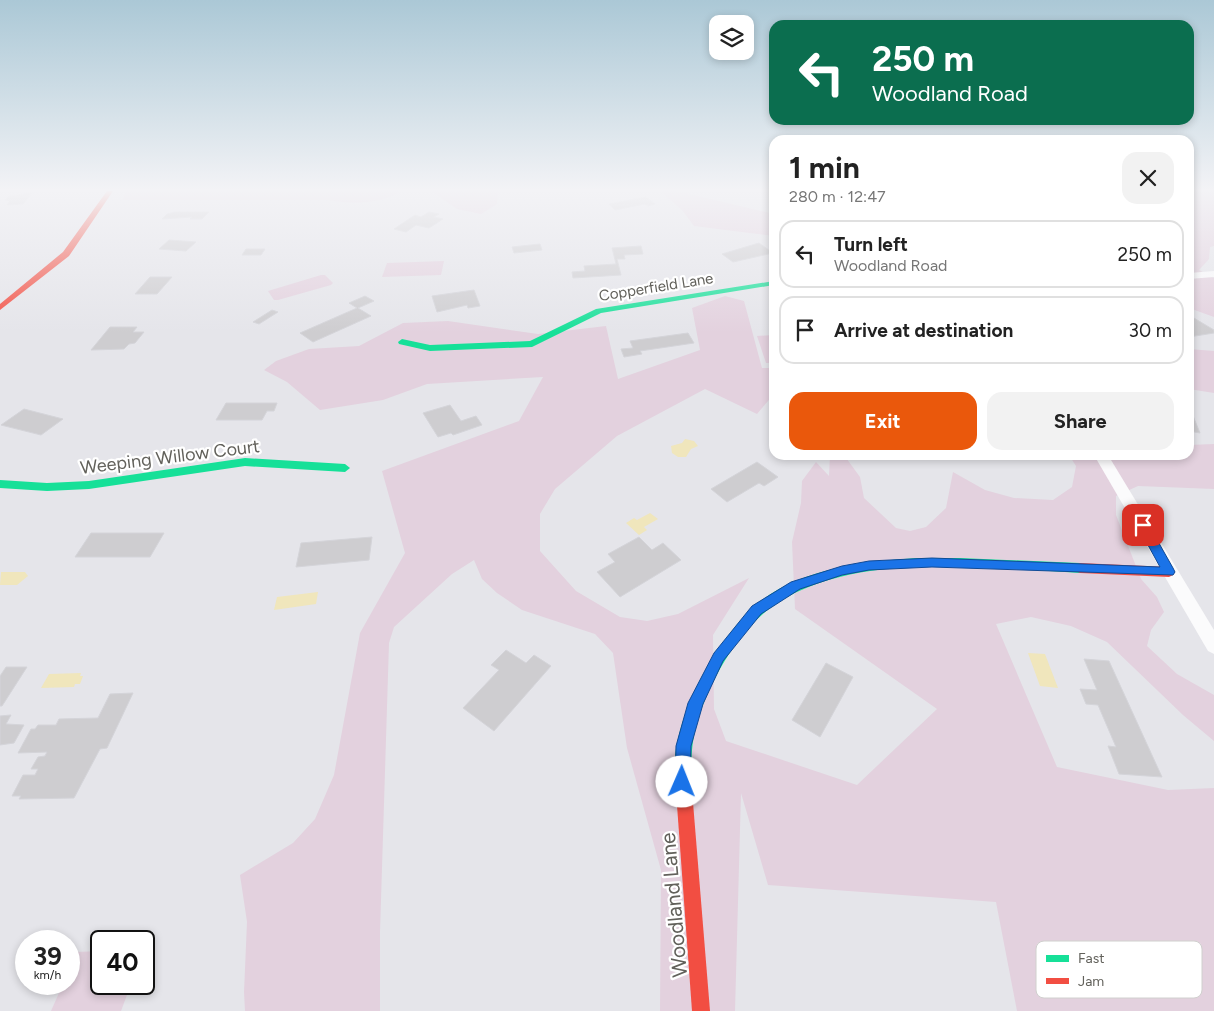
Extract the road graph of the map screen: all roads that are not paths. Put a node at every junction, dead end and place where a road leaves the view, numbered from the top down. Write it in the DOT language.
graph roads {
  1 [pos="77,238"];
  2 [pos="1214,274"];
  3 [pos="1194,276"];
  4 [pos="769,284"];
  5 [pos="0,308"];
  6 [pos="402,342"];
  7 [pos="1104,460"];
  8 [pos="345,468"];
  9 [pos="0,484"];
  10 [pos="1169,572"];
  11 [pos="1214,646"];
  12 [pos="702,1011"];
  1 -- 5 [label="street"];
  2 -- 3 [label="street"];
  4 -- 6 [label="street, Copperfield Lane"];
  7 -- 10 [label="street"];
  8 -- 9 [label="street, Weeping Willow Court"];
  10 -- 11 [label="street"];
  10 -- 12 [label="street, Woodland Lane"];
}
